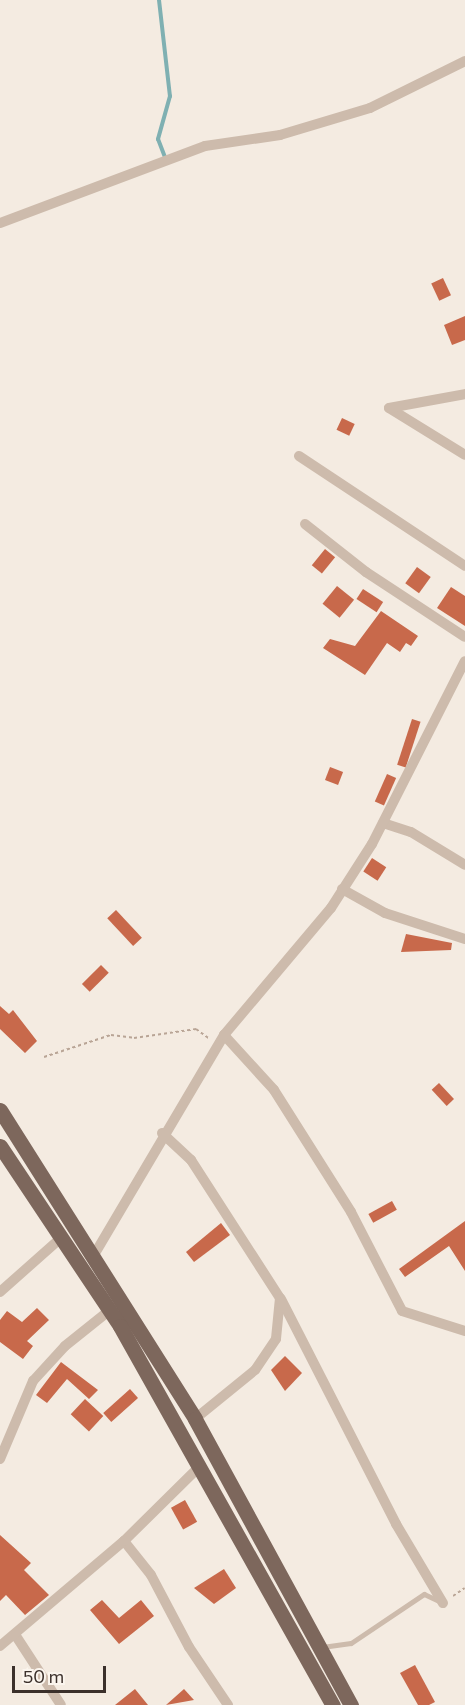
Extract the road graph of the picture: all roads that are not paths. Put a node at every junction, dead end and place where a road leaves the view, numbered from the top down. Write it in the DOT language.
graph roads {
  1 [pos="465,61"];
  2 [pos="0,223"];
  3 [pos="465,394"];
  4 [pos="465,455"];
  5 [pos="299,456"];
  6 [pos="304,524"];
  7 [pos="465,566"];
  8 [pos="465,638"];
  9 [pos="465,662"];
  10 [pos="383,823"];
  11 [pos="465,865"];
  12 [pos="342,889"];
  13 [pos="465,939"];
  14 [pos="221,1039"];
  15 [pos="0,1110"];
  16 [pos="162,1133"];
  17 [pos="0,1146"];
  18 [pos="63,1236"];
  19 [pos="94,1255"];
  20 [pos="0,1292"];
  21 [pos="280,1298"];
  22 [pos="110,1310"];
  23 [pos="465,1331"];
  24 [pos="195,1419"];
  25 [pos="0,1459"];
  26 [pos="201,1465"];
  27 [pos="124,1541"];
  28 [pos="443,1603"];
  29 [pos="16,1636"];
  30 [pos="0,1646"];
  31 [pos="320,1647"];
  32 [pos="61,1705"];
  33 [pos="228,1705"];
  34 [pos="333,1705"];
  35 [pos="351,1705"];
  1 -- 2 [label="street"];
  3 -- 4 [label="street"];
  5 -- 7 [label="street"];
  6 -- 8 [label="street"];
  9 -- 10 [label="street"];
  10 -- 11 [label="street"];
  10 -- 12 [label="street"];
  12 -- 13 [label="street"];
  12 -- 14 [label="street"];
  14 -- 16 [label="street"];
  14 -- 23 [label="street"];
  15 -- 19 [label="main road"];
  16 -- 19 [label="street"];
  16 -- 21 [label="street"];
  17 -- 18 [label="main road"];
  18 -- 20 [label="street"];
  18 -- 22 [label="main road"];
  19 -- 24 [label="main road"];
  21 -- 24 [label="street"];
  21 -- 28 [label="street"];
  22 -- 25 [label="street"];
  22 -- 26 [label="main road"];
  24 -- 31 [label="main road"];
  26 -- 27 [label="street"];
  26 -- 34 [label="main road"];
  27 -- 29 [label="street"];
  27 -- 33 [label="street"];
  28 -- 31 [label="lane"];
  29 -- 30 [label="street"];
  29 -- 32 [label="street"];
  31 -- 35 [label="main road"];
}
